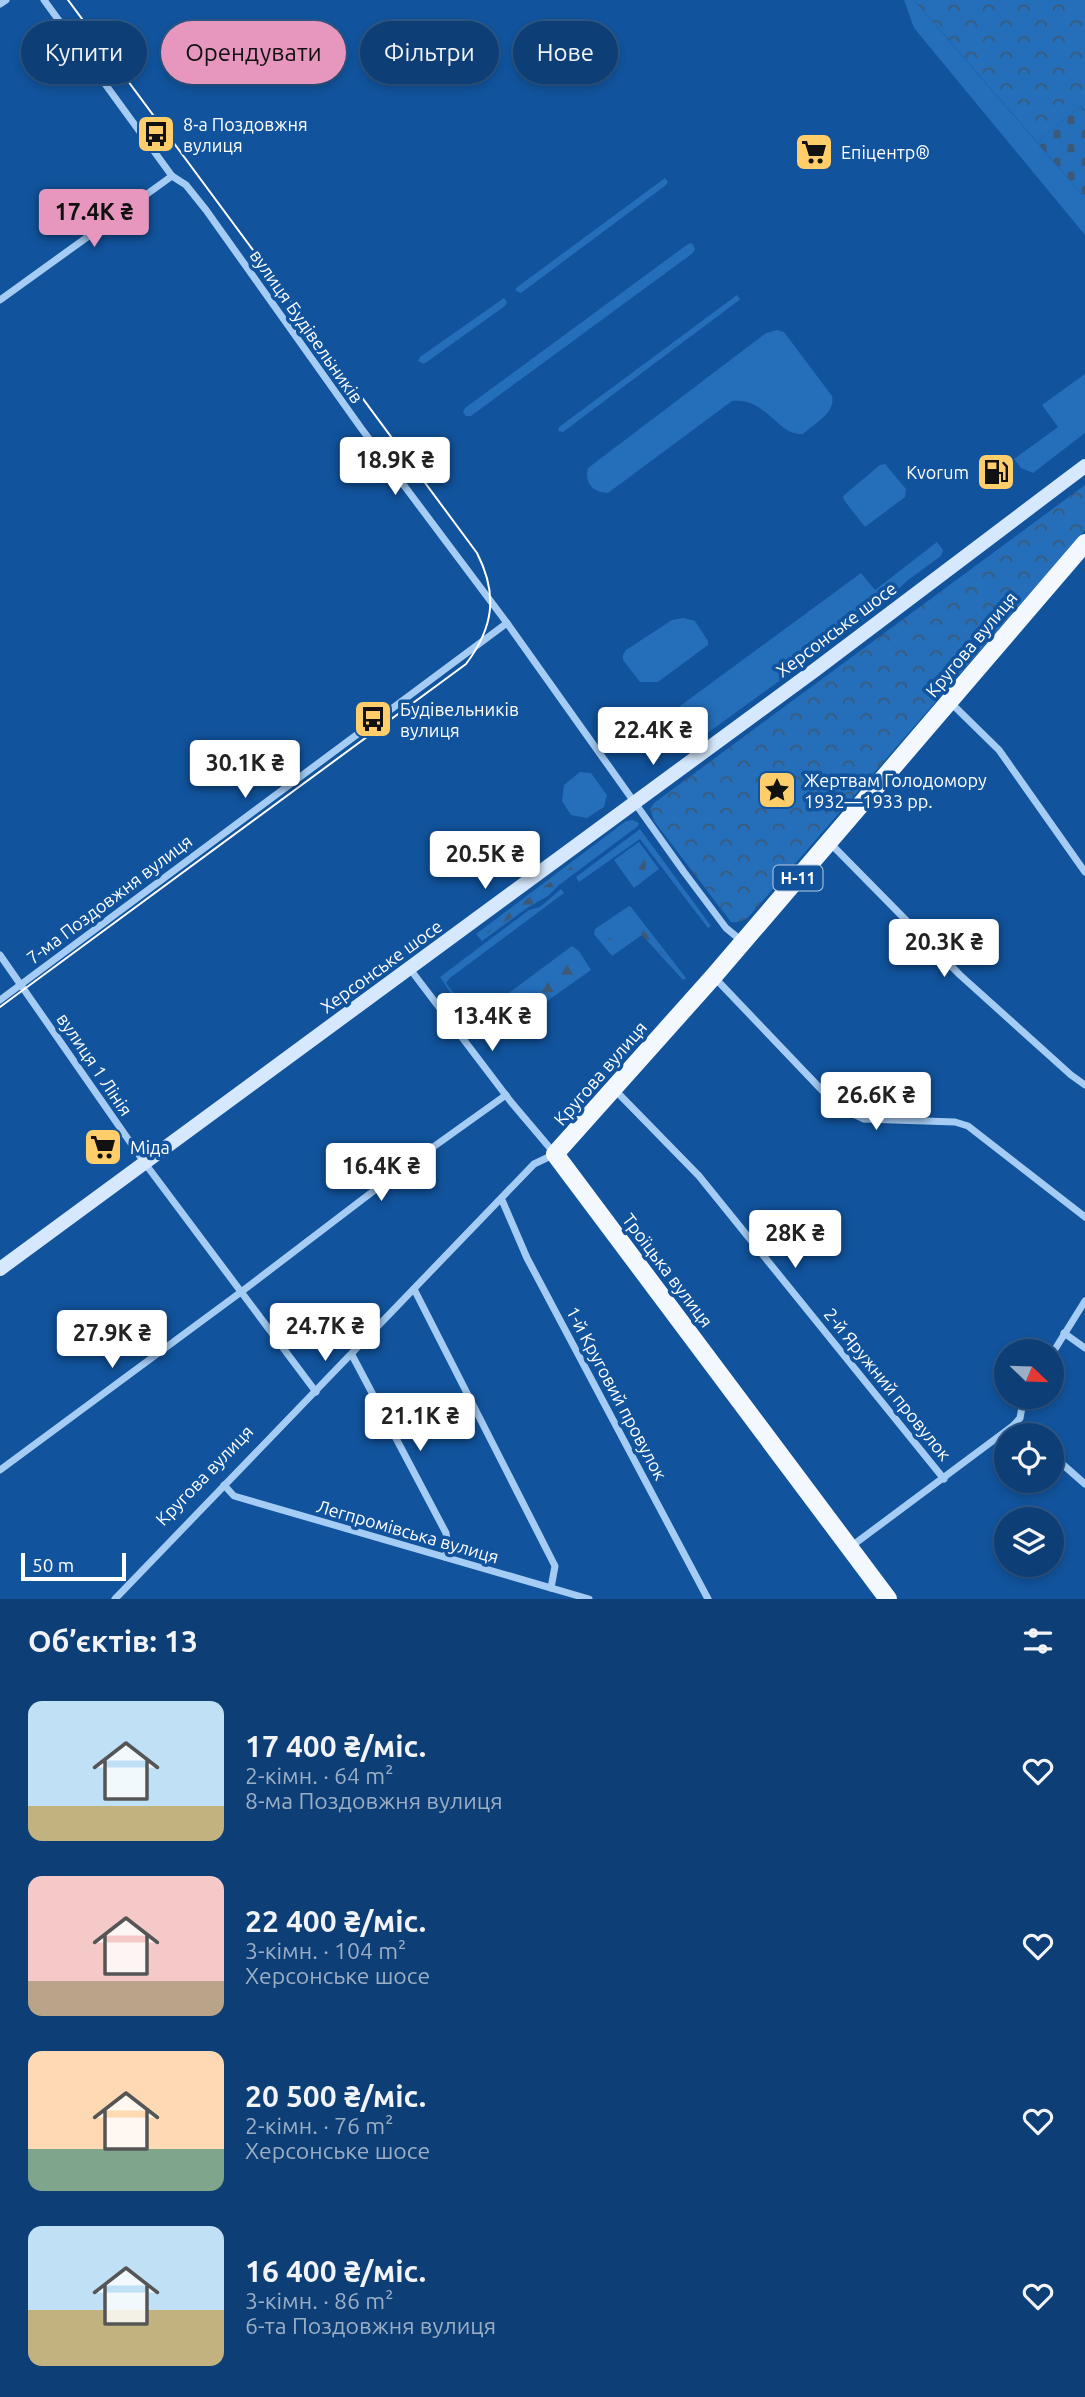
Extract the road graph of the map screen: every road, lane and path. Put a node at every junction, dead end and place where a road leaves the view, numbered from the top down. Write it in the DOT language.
graph roads {
  1 [pos="6,0"];
  2 [pos="44,0"];
  3 [pos="0,4"];
  4 [pos="172,176"];
  5 [pos="0,300"];
  6 [pos="1085,466"];
  7 [pos="1085,543"];
  8 [pos="507,623"];
  9 [pos="950,701"];
  10 [pos="635,802"];
  11 [pos="829,842"];
  12 [pos="1085,872"];
  13 [pos="743,942"];
  14 [pos="0,955"];
  15 [pos="410,969"];
  16 [pos="713,977"];
  17 [pos="22,984"];
  18 [pos="0,1000"];
  19 [pos="1085,1085"];
  20 [pos="614,1088"];
  21 [pos="506,1095"];
  22 [pos="555,1154"];
  23 [pos="144,1162"];
  24 [pos="502,1200"];
  25 [pos="1085,1217"];
  26 [pos="0,1269"];
  27 [pos="414,1289"];
  28 [pos="241,1292"];
  29 [pos="1085,1301"];
  30 [pos="1064,1334"];
  31 [pos="1061,1339"];
  32 [pos="1085,1348"];
  33 [pos="352,1355"];
  34 [pos="316,1392"];
  35 [pos="994,1440"];
  36 [pos="1064,1466"];
  37 [pos="0,1470"];
  38 [pos="944,1479"];
  39 [pos="1085,1484"];
  40 [pos="223,1485"];
  41 [pos="849,1548"];
  42 [pos="444,1557"];
  43 [pos="551,1588"];
  44 [pos="115,1599"];
  45 [pos="589,1599"];
  46 [pos="708,1599"];
  47 [pos="888,1599"];
  1 -- 3 [label="street"];
  2 -- 4 [label="street, вулиця Будівельників"];
  4 -- 5 [label="street"];
  4 -- 8 [label="street, вулиця Будівельників"];
  6 -- 10 [label="main road, Херсонське шосе"];
  7 -- 9 [label="main road, Кругова вулиця / Н-11"];
  8 -- 10 [label="street, вулиця Будівельників"];
  8 -- 17 [label="street, 7-ма Поздовжня вулиця"];
  9 -- 11 [label="main road, Кругова вулиця / Н-11"];
  9 -- 12 [label="street"];
  10 -- 13 [label="street, вулиця Будівельників"];
  10 -- 15 [label="main road, Херсонське шосе"];
  11 -- 13 [label="main road, Кругова вулиця / Н-11"];
  11 -- 19 [label="street"];
  13 -- 16 [label="main road, Кругова вулиця / Н-11"];
  14 -- 17 [label="street, вулиця 1 Лінія"];
  15 -- 21 [label="street, Троїцька вулиця"];
  15 -- 23 [label="main road, Херсонське шосе"];
  16 -- 20 [label="main road, Кругова вулиця / Н-11"];
  16 -- 25 [label="street"];
  17 -- 18 [label="street, 7-ма Поздовжня вулиця"];
  17 -- 23 [label="street, вулиця 1 Лінія"];
  20 -- 22 [label="main road, Кругова вулиця / Н-11"];
  20 -- 38 [label="street, 2-й Яружний провулок"];
  21 -- 22 [label="street, Троїцька вулиця"];
  21 -- 28 [label="street"];
  22 -- 24 [label="street, Кругова вулиця"];
  22 -- 41 [label="main road, Троїцька вулиця"];
  23 -- 26 [label="main road, Херсонське шосе"];
  23 -- 28 [label="street, вулиця 1 Лінія"];
  24 -- 27 [label="street, Кругова вулиця"];
  24 -- 46 [label="street, 1-й Круговий провулок"];
  27 -- 33 [label="street, Кругова вулиця"];
  27 -- 43 [label="street"];
  28 -- 34 [label="street, вулиця 1 Лінія"];
  28 -- 37 [label="street"];
  29 -- 30 [label="street"];
  30 -- 31 [label="street"];
  30 -- 32 [label="street"];
  33 -- 34 [label="street, Кругова вулиця"];
  33 -- 42 [label="street"];
  34 -- 40 [label="street, Кругова вулиця"];
  35 -- 38 [label="street, 2-й Яружний провулок"];
  36 -- 39 [label="street"];
  38 -- 41 [label="street, 2-й Яружний провулок"];
  40 -- 42 [label="street, Легпромівська вулиця"];
  40 -- 44 [label="street, Кругова вулиця"];
  41 -- 47 [label="main road, Троїцька вулиця"];
  42 -- 43 [label="street, Легпромівська вулиця"];
  43 -- 45 [label="street, Легпромівська вулиця"];
}
